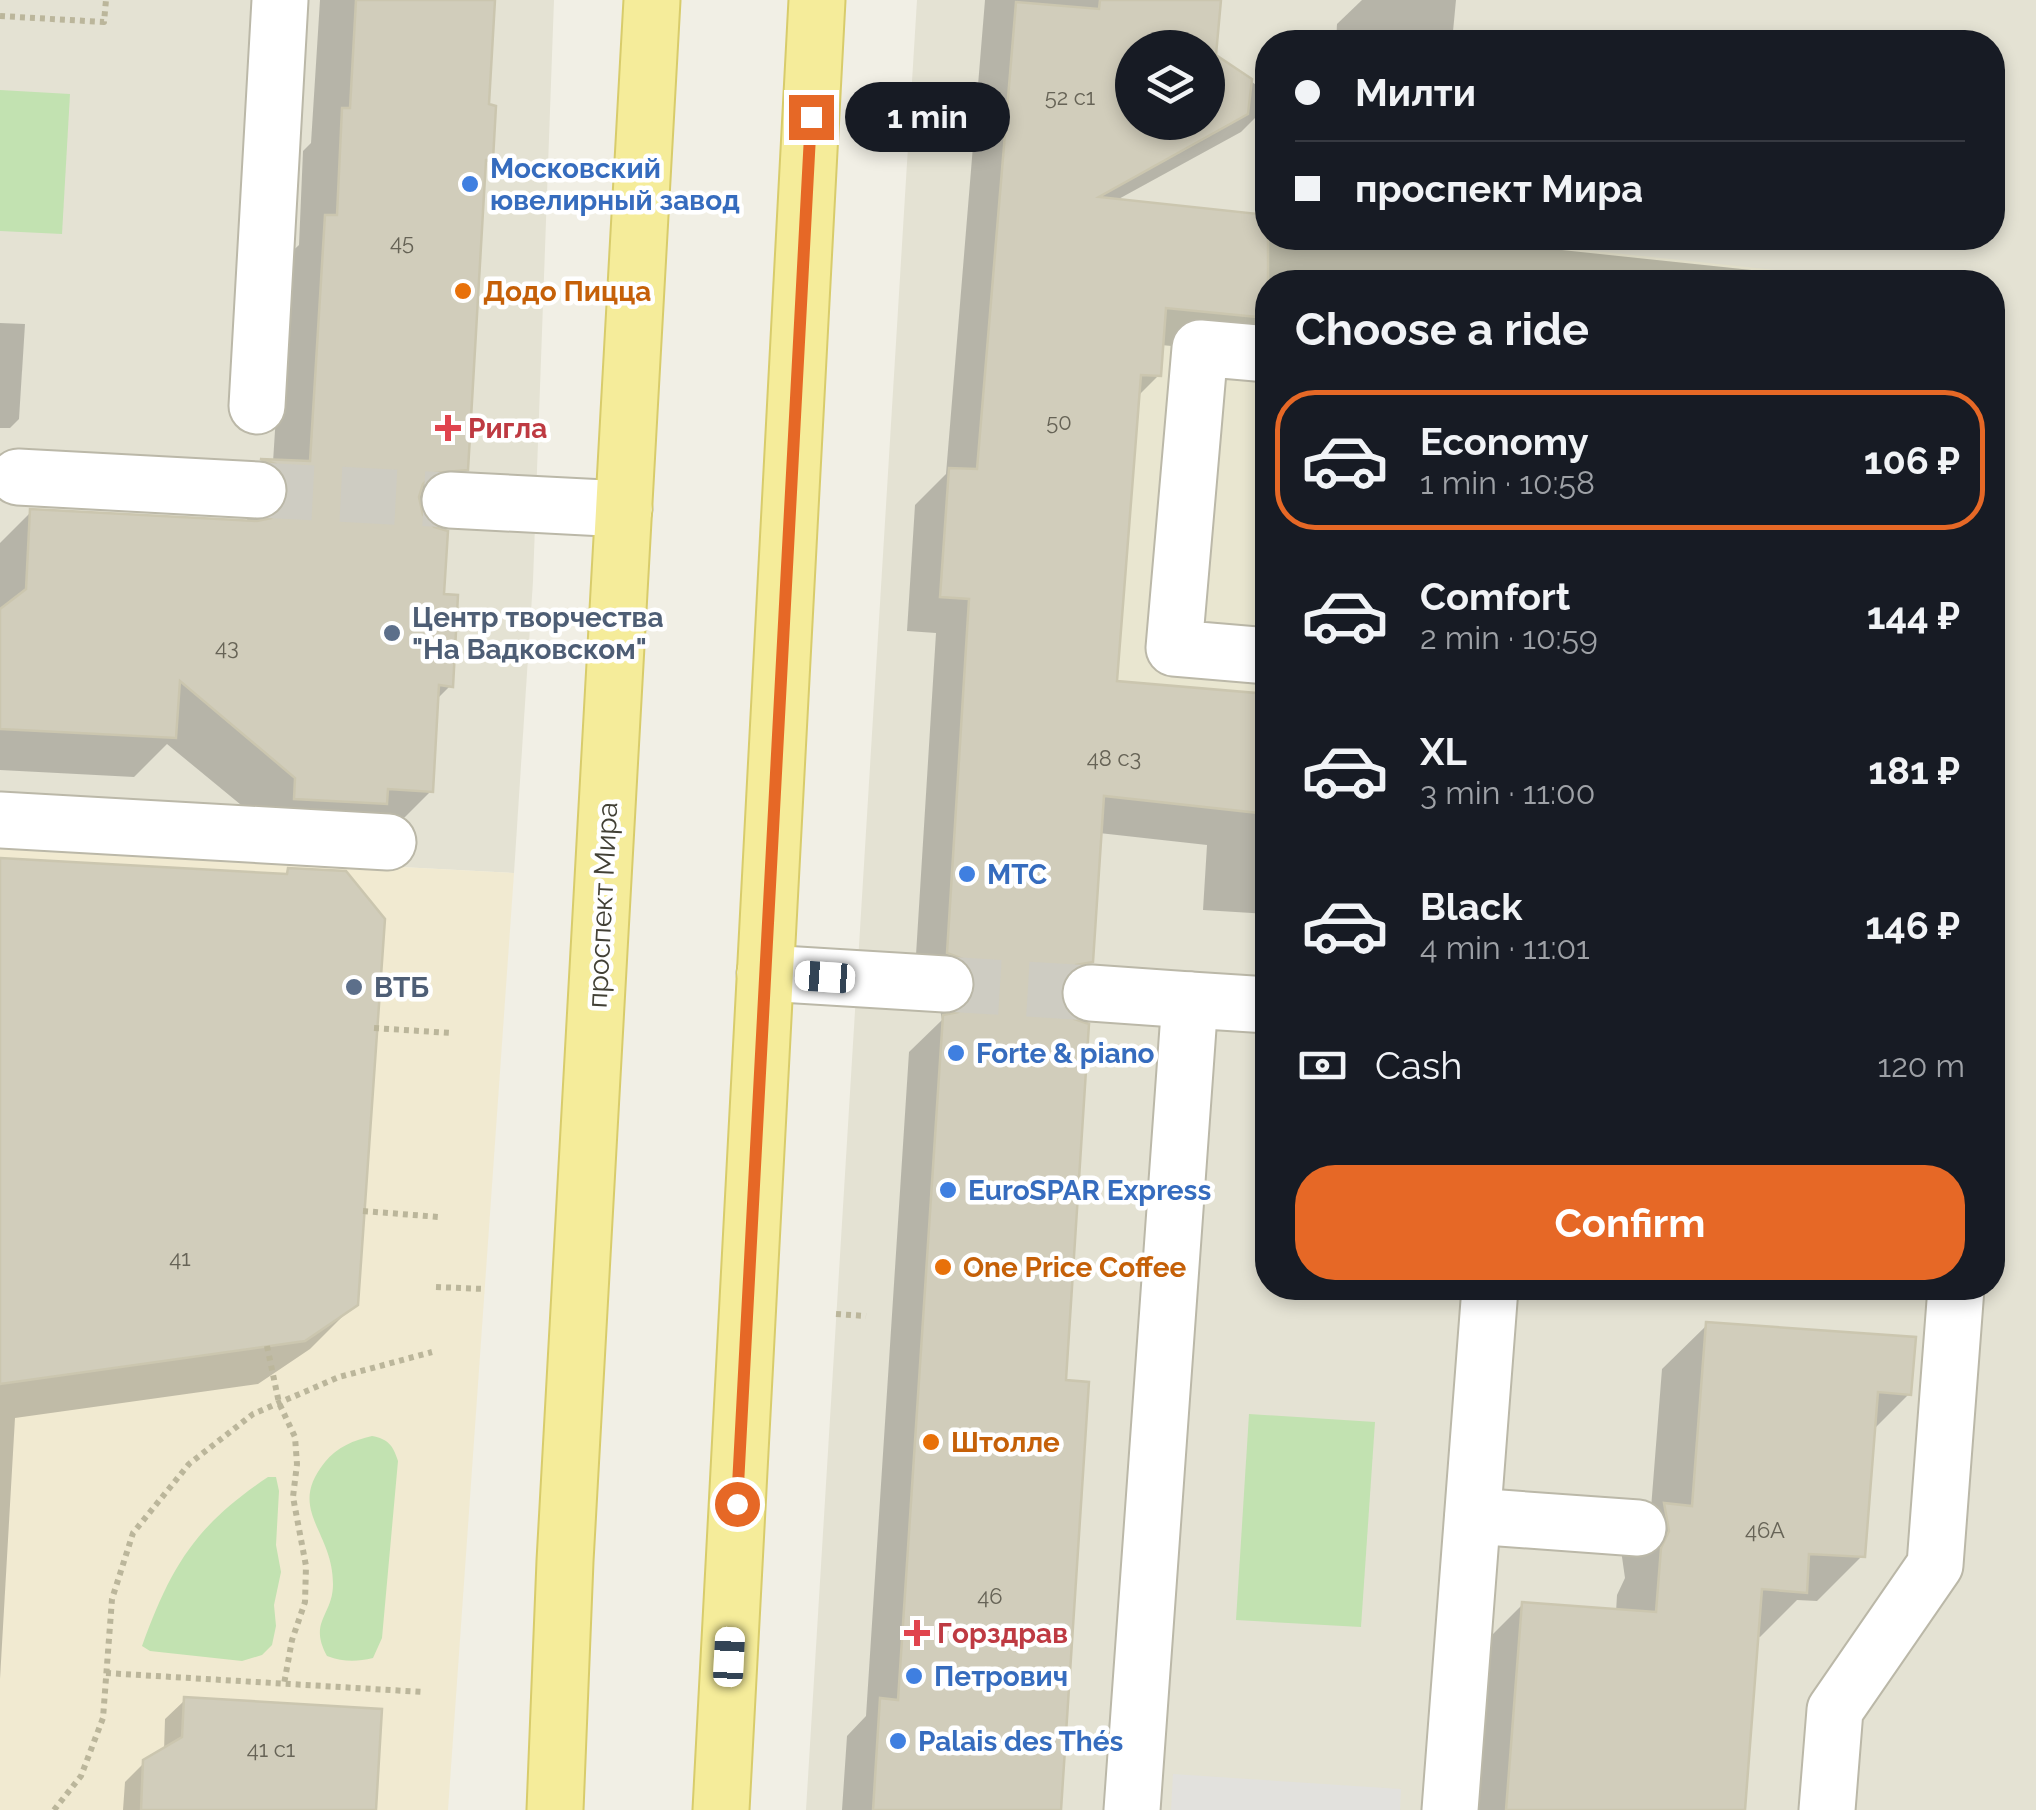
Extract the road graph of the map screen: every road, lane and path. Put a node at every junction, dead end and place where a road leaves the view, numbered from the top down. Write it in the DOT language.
graph roads {
  1 [pos="106,0"];
  2 [pos="280,0"];
  3 [pos="652,0"];
  4 [pos="817,0"];
  5 [pos="0,16"];
  6 [pos="1255,353"];
  7 [pos="257,406"];
  8 [pos="18,477"];
  9 [pos="258,490"];
  10 [pos="450,500"];
  11 [pos="624,509"];
  12 [pos="1255,655"];
  13 [pos="0,820"];
  14 [pos="388,842"];
  15 [pos="765,973"];
  16 [pos="945,984"];
  17 [pos="1091,993"];
  18 [pos="1190,1000"];
  19 [pos="1255,1004"];
  20 [pos="374,1028"];
  21 [pos="451,1032"];
  22 [pos="364,1211"];
  23 [pos="439,1217"];
  24 [pos="436,1287"];
  25 [pos="486,1289"];
  26 [pos="1489,1300"];
  27 [pos="1955,1300"];
  28 [pos="836,1314"];
  29 [pos="866,1316"];
  30 [pos="267,1346"];
  31 [pos="432,1352"];
  32 [pos="279,1402"];
  33 [pos="1473,1516"];
  34 [pos="1638,1528"];
  35 [pos="106,1674"];
  36 [pos="284,1684"];
  37 [pos="423,1692"];
  38 [pos="54,1810"];
  39 [pos="555,1810"];
  40 [pos="720,1810"];
  41 [pos="1132,1810"];
  42 [pos="1450,1810"];
  43 [pos="1827,1810"];
  1 -- 5 [label="path"];
  2 -- 7 [label="lane"];
  3 -- 11 [label="main road, проспект Мира"];
  4 -- 15 [label="main road"];
  6 -- 12 [label="lane"];
  8 -- 9 [label="lane"];
  10 -- 11 [label="lane"];
  11 -- 39 [label="main road, проспект Мира"];
  13 -- 14 [label="lane"];
  15 -- 16 [label="lane"];
  15 -- 40 [label="main road"];
  17 -- 18 [label="lane"];
  18 -- 19 [label="lane"];
  18 -- 41 [label="lane"];
  20 -- 21 [label="path"];
  22 -- 23 [label="path"];
  24 -- 25 [label="path"];
  26 -- 33 [label="lane"];
  27 -- 43 [label="lane"];
  28 -- 29 [label="path"];
  30 -- 32 [label="path"];
  31 -- 32 [label="path"];
  32 -- 35 [label="path"];
  32 -- 36 [label="path"];
  33 -- 34 [label="lane"];
  33 -- 42 [label="lane"];
  35 -- 36 [label="path"];
  35 -- 38 [label="path"];
  36 -- 37 [label="path"];
}
